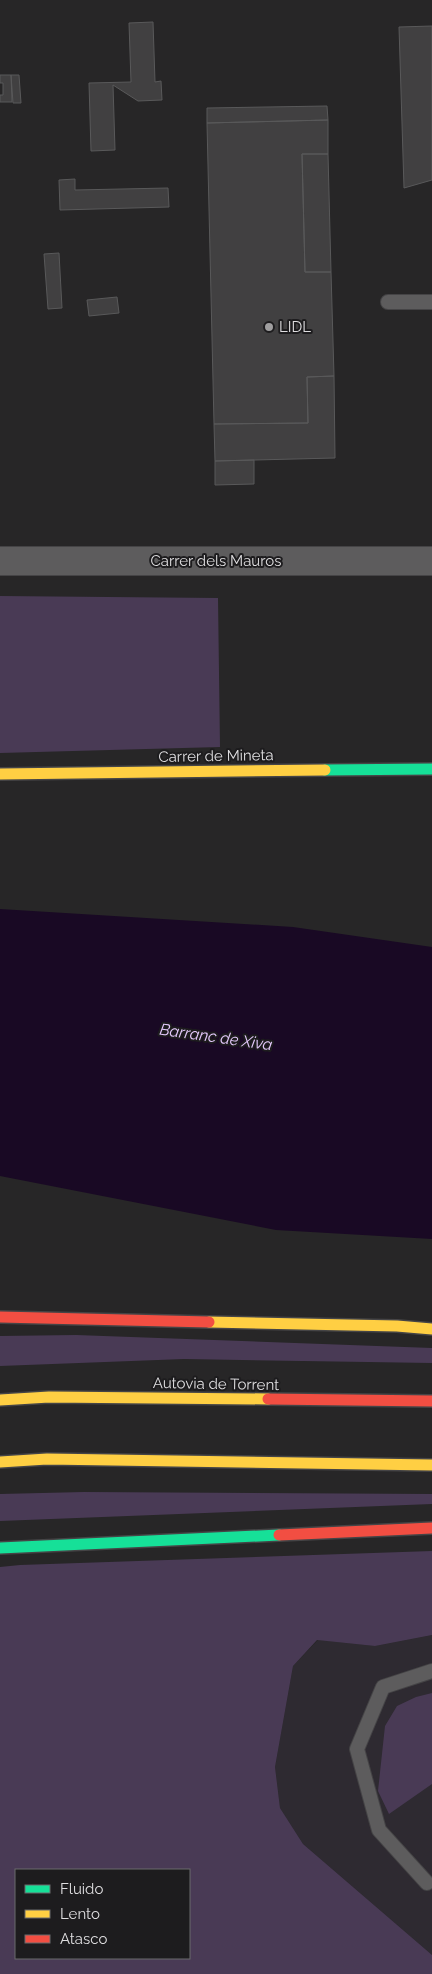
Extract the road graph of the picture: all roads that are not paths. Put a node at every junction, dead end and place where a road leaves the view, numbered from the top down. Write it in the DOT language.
graph roads {
  1 [pos="388,302"];
  2 [pos="432,302"];
  3 [pos="0,561"];
  4 [pos="432,561"];
  5 [pos="432,769"];
  6 [pos="0,774"];
  7 [pos="0,1317"];
  8 [pos="432,1329"];
  9 [pos="0,1400"];
  10 [pos="432,1401"];
  11 [pos="0,1462"];
  12 [pos="432,1465"];
  13 [pos="432,1528"];
  14 [pos="0,1548"];
  15 [pos="432,1671"];
  16 [pos="427,1883"];
  1 -- 2 [label="lane"];
  3 -- 4 [label="street, Carrer dels Mauros"];
  5 -- 6 [label="main road, Carrer de Mineta"];
  7 -- 8 [label="main road"];
  9 -- 10 [label="main road, Autovia de Torrent"];
  11 -- 12 [label="main road"];
  13 -- 14 [label="main road"];
  15 -- 16 [label="lane"];
}
